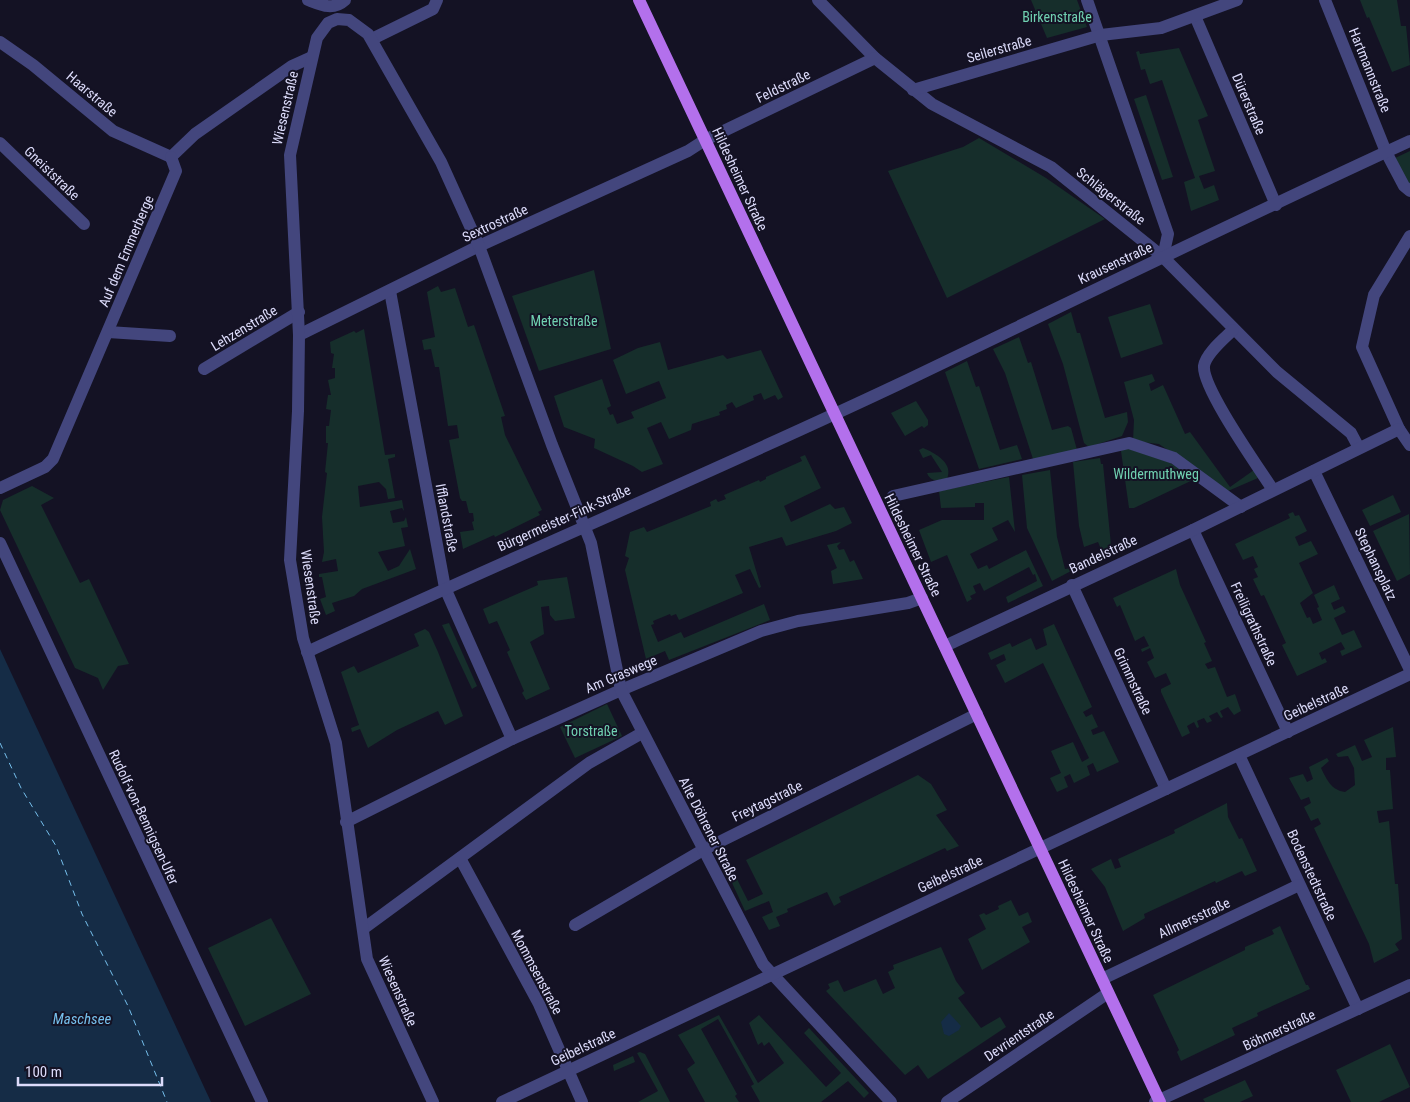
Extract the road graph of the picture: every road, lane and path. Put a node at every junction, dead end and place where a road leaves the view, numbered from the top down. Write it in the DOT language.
graph roads {
  1 [pos="308,0"];
  2 [pos="437,0"];
  3 [pos="639,0"];
  4 [pos="818,0"];
  5 [pos="1087,0"];
  6 [pos="1237,0"];
  7 [pos="1325,0"];
  8 [pos="339,3"];
  9 [pos="1195,16"];
  10 [pos="1101,35"];
  11 [pos="372,39"];
  12 [pos="0,42"];
  13 [pos="312,57"];
  14 [pos="874,58"];
  15 [pos="913,90"];
  16 [pos="705,140"];
  17 [pos="1410,141"];
  18 [pos="0,143"];
  19 [pos="1386,152"];
  20 [pos="171,157"];
  21 [pos="1410,191"];
  22 [pos="1276,205"];
  23 [pos="84,224"];
  24 [pos="1410,236"];
  25 [pos="479,246"];
  26 [pos="1163,257"];
  27 [pos="390,291"];
  28 [pos="298,312"];
  29 [pos="1233,330"];
  30 [pos="108,332"];
  31 [pos="299,335"];
  32 [pos="170,336"];
  33 [pos="204,369"];
  34 [pos="833,414"];
  35 [pos="1406,437"];
  36 [pos="1359,448"];
  37 [pos="1314,471"];
  38 [pos="0,488"];
  39 [pos="1273,490"];
  40 [pos="893,496"];
  41 [pos="1241,507"];
  42 [pos="585,525"];
  43 [pos="1193,530"];
  44 [pos="0,543"];
  45 [pos="1072,585"];
  46 [pos="445,588"];
  47 [pos="922,598"];
  48 [pos="945,646"];
  49 [pos="307,652"];
  50 [pos="1410,670"];
  51 [pos="1410,674"];
  52 [pos="621,690"];
  53 [pos="977,714"];
  54 [pos="1288,732"];
  55 [pos="642,733"];
  56 [pos="512,739"];
  57 [pos="1239,755"];
  58 [pos="1166,789"];
  59 [pos="346,822"];
  60 [pos="1040,848"];
  61 [pos="703,850"];
  62 [pos="460,858"];
  63 [pos="1300,885"];
  64 [pos="575,925"];
  65 [pos="363,929"];
  66 [pos="772,975"];
  67 [pos="1102,979"];
  68 [pos="1410,985"];
  69 [pos="1108,992"];
  70 [pos="1358,1009"];
  71 [pos="568,1071"];
  72 [pos="262,1102"];
  73 [pos="433,1102"];
  74 [pos="502,1102"];
  75 [pos="582,1102"];
  76 [pos="891,1102"];
  77 [pos="947,1102"];
  78 [pos="1158,1102"];
  1 -- 8 [label="street"];
  2 -- 11 [label="street"];
  3 -- 16 [label="main road, Hildesheimer Straße"];
  4 -- 14 [label="street, Schlägerstraße"];
  5 -- 10 [label="street"];
  6 -- 9 [label="street, Seilerstraße"];
  7 -- 19 [label="street, Hartmannstraße"];
  9 -- 10 [label="street, Seilerstraße"];
  9 -- 22 [label="street, Dürerstraße"];
  10 -- 15 [label="street, Seilerstraße"];
  10 -- 26 [label="street"];
  11 -- 13 [label="street"];
  11 -- 25 [label="street"];
  12 -- 20 [label="street, Haarstraße"];
  13 -- 20 [label="street"];
  13 -- 28 [label="street, Wiesenstraße"];
  14 -- 15 [label="street, Schlägerstraße"];
  14 -- 16 [label="street, Feldstraße"];
  15 -- 26 [label="street, Schlägerstraße"];
  16 -- 25 [label="street, Sextrostraße"];
  16 -- 34 [label="main road, Hildesheimer Straße"];
  17 -- 19 [label="street, Krausenstraße"];
  18 -- 23 [label="street, Gneiststraße"];
  19 -- 21 [label="street, Hartmannstraße"];
  19 -- 22 [label="street, Krausenstraße"];
  20 -- 30 [label="street, Auf dem Emmerberge"];
  22 -- 26 [label="street, Krausenstraße"];
  24 -- 35 [label="street"];
  25 -- 27 [label="street, Sextrostraße"];
  25 -- 42 [label="street"];
  26 -- 29 [label="street, Schlägerstraße"];
  26 -- 34 [label="street, Krausenstraße"];
  27 -- 31 [label="street, Sextrostraße"];
  27 -- 46 [label="street, Ifflandstraße"];
  28 -- 31 [label="street, Wiesenstraße"];
  28 -- 33 [label="street, Lehzenstraße"];
  29 -- 36 [label="street, Schlägerstraße"];
  29 -- 39 [label="street"];
  30 -- 32 [label="street"];
  30 -- 38 [label="street, Auf dem Emmerberge"];
  31 -- 49 [label="street, Wiesenstraße"];
  34 -- 42 [label="street, Bürgermeister-Fink-Straße"];
  34 -- 47 [label="main road, Hildesheimer Straße"];
  35 -- 36 [label="street, Bandelstraße"];
  36 -- 37 [label="street, Bandelstraße"];
  37 -- 39 [label="street, Bandelstraße"];
  37 -- 50 [label="street, Stephansplatz"];
  39 -- 41 [label="street, Bandelstraße"];
  40 -- 41 [label="street"];
  41 -- 43 [label="street, Bandelstraße"];
  42 -- 46 [label="street, Bürgermeister-Fink-Straße"];
  42 -- 52 [label="street, Alte Döhrener Straße"];
  43 -- 45 [label="street, Bandelstraße"];
  43 -- 54 [label="street, Freiligrathstraße"];
  44 -- 72 [label="street, Rudolf-von-Bennigsen-Ufer"];
  45 -- 48 [label="street, Bandelstraße"];
  45 -- 58 [label="street, Grimmstraße"];
  46 -- 49 [label="street, Bürgermeister-Fink-Straße"];
  46 -- 56 [label="street, Ifflandstraße"];
  47 -- 48 [label="main road, Hildesheimer Straße"];
  47 -- 52 [label="street, Am Graswege"];
  48 -- 53 [label="main road, Hildesheimer Straße"];
  49 -- 59 [label="street, Wiesenstraße"];
  51 -- 54 [label="street, Geibelstraße"];
  52 -- 55 [label="street, Alte Döhrener Straße"];
  52 -- 56 [label="street, Am Graswege"];
  53 -- 60 [label="main road, Hildesheimer Straße"];
  53 -- 61 [label="street, Freytagstraße"];
  54 -- 57 [label="street, Geibelstraße"];
  55 -- 61 [label="street, Alte Döhrener Straße"];
  55 -- 62 [label="street"];
  56 -- 59 [label="street, Am Graswege"];
  57 -- 58 [label="street, Geibelstraße"];
  57 -- 63 [label="street, Bodenstedtstraße"];
  58 -- 60 [label="street, Geibelstraße"];
  59 -- 65 [label="street, Wiesenstraße"];
  60 -- 66 [label="street, Geibelstraße"];
  60 -- 67 [label="main road, Hildesheimer Straße"];
  61 -- 64 [label="street, Freytagstraße"];
  61 -- 66 [label="street, Alte Döhrener Straße"];
  62 -- 65 [label="street"];
  62 -- 71 [label="street, Mommsenstraße"];
  63 -- 67 [label="street, Allmersstraße"];
  63 -- 70 [label="street, Bodenstedtstraße"];
  65 -- 73 [label="street, Wiesenstraße"];
  66 -- 71 [label="street, Geibelstraße"];
  66 -- 76 [label="street, Alte Döhrener Straße"];
  67 -- 69 [label="main road, Hildesheimer Straße"];
  68 -- 70 [label="street, Böhmerstraße"];
  69 -- 77 [label="street, Devrientstraße"];
  69 -- 78 [label="main road, Hildesheimer Straße"];
  70 -- 78 [label="street, Böhmerstraße"];
  71 -- 74 [label="street, Geibelstraße"];
  71 -- 75 [label="street, Mommsenstraße"];
}
